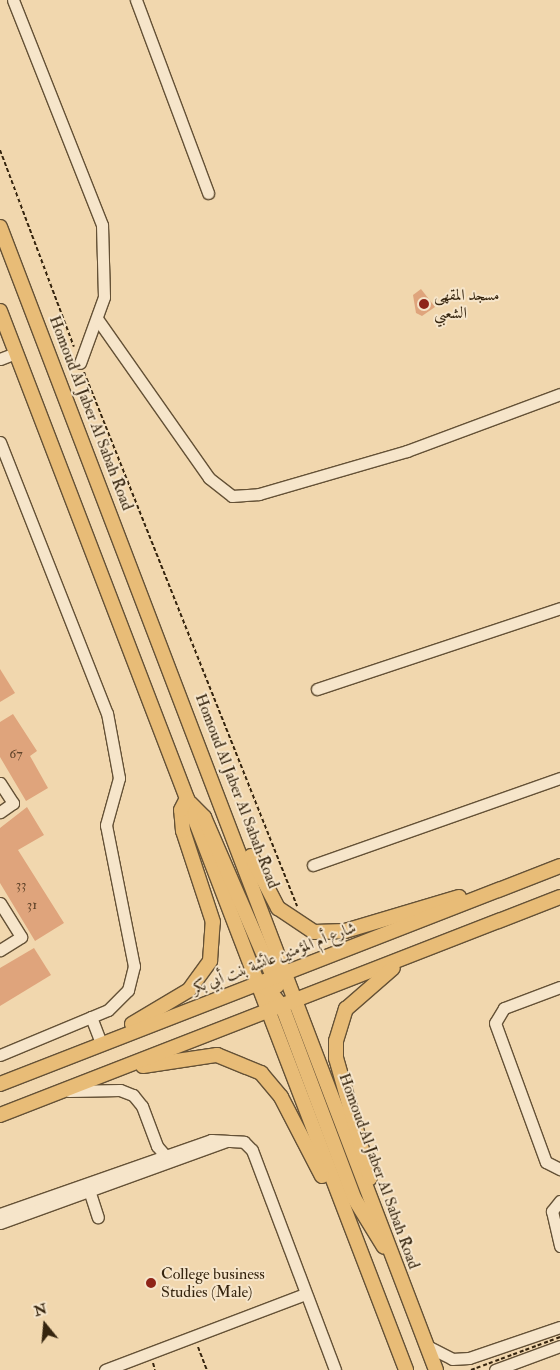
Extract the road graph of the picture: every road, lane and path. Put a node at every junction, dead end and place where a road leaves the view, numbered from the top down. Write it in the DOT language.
graph roads {
  1 [pos="13,0"];
  2 [pos="136,0"];
  3 [pos="0,150"];
  4 [pos="208,193"];
  5 [pos="0,227"];
  6 [pos="0,311"];
  7 [pos="98,320"];
  8 [pos="16,353"];
  9 [pos="0,359"];
  10 [pos="80,363"];
  11 [pos="560,394"];
  12 [pos="0,442"];
  13 [pos="560,608"];
  14 [pos="317,689"];
  15 [pos="560,778"];
  16 [pos="0,783"];
  17 [pos="186,798"];
  18 [pos="224,805"];
  19 [pos="0,812"];
  20 [pos="313,864"];
  21 [pos="560,866"];
  22 [pos="514,884"];
  23 [pos="560,897"];
  24 [pos="0,904"];
  25 [pos="299,911"];
  26 [pos="0,950"];
  27 [pos="406,958"];
  28 [pos="287,973"];
  29 [pos="272,978"];
  30 [pos="256,984"];
  31 [pos="560,987"];
  32 [pos="298,1000"];
  33 [pos="282,1006"];
  34 [pos="267,1012"];
  35 [pos="91,1017"];
  36 [pos="101,1043"];
  37 [pos="0,1054"];
  38 [pos="108,1073"];
  39 [pos="0,1084"];
  40 [pos="59,1091"];
  41 [pos="0,1115"];
  42 [pos="163,1159"];
  43 [pos="560,1169"];
  44 [pos="88,1186"];
  45 [pos="369,1194"];
  46 [pos="560,1201"];
  47 [pos="0,1214"];
  48 [pos="98,1217"];
  49 [pos="0,1223"];
  50 [pos="353,1235"];
  51 [pos="560,1246"];
  52 [pos="391,1255"];
  53 [pos="305,1294"];
  54 [pos="560,1327"];
  55 [pos="194,1336"];
  56 [pos="532,1337"];
  57 [pos="560,1337"];
  58 [pos="427,1346"];
  59 [pos="560,1346"];
  60 [pos="540,1354"];
  61 [pos="105,1370"];
  62 [pos="207,1370"];
  63 [pos="335,1370"];
  64 [pos="406,1370"];
  65 [pos="436,1370"];
  66 [pos="471,1370"];
  67 [pos="494,1370"];
  1 -- 7 [label="street"];
  2 -- 4 [label="street"];
  3 -- 10 [label="path"];
  5 -- 18 [label="main road, Homoud Al Jaber Al Sabah Road"];
  6 -- 8 [label="main road"];
  7 -- 10 [label="street"];
  7 -- 11 [label="street"];
  8 -- 9 [label="street"];
  8 -- 17 [label="main road"];
  10 -- 25 [label="path"];
  12 -- 35 [label="street"];
  13 -- 14 [label="street"];
  15 -- 20 [label="street"];
  16 -- 19 [label="street"];
  17 -- 29 [label="main road"];
  17 -- 30 [label="main road"];
  17 -- 36 [label="main road"];
  18 -- 22 [label="main road"];
  18 -- 28 [label="main road, Homoud Al Jaber Al Sabah Road"];
  21 -- 22 [label="main road, شارع أم المؤمنين عائشة بنت أبي بكر"];
  22 -- 28 [label="main road, شارع أم المؤمنين عائشة بنت أبي بكر"];
  23 -- 27 [label="main road"];
  24 -- 26 [label="street"];
  27 -- 32 [label="main road"];
  27 -- 45 [label="main road"];
  28 -- 29 [label="main road, شارع أم المؤمنين عائشة بنت أبي بكر"];
  28 -- 32 [label="main road, Homoud Al Jaber Al Sabah Road"];
  29 -- 30 [label="main road, شارع أم المؤمنين عائشة بنت أبي بكر"];
  29 -- 32 [label="main road"];
  30 -- 33 [label="main road"];
  30 -- 34 [label="main road"];
  30 -- 36 [label="main road, شارع أم المؤمنين عائشة بنت أبي بكر"];
  31 -- 43 [label="street"];
  32 -- 33 [label="main road"];
  32 -- 45 [label="main road, Homoud Al Jaber Al Sabah Road"];
  33 -- 34 [label="main road"];
  33 -- 52 [label="main road"];
  34 -- 38 [label="main road"];
  34 -- 50 [label="main road"];
  35 -- 36 [label="street"];
  35 -- 37 [label="street"];
  36 -- 39 [label="main road, شارع أم المؤمنين عائشة بنت أبي بكر"];
  38 -- 40 [label="main road"];
  38 -- 50 [label="main road"];
  40 -- 41 [label="main road"];
  40 -- 42 [label="street"];
  42 -- 44 [label="street"];
  42 -- 44 [label="street"];
  42 -- 53 [label="street"];
  44 -- 47 [label="street"];
  44 -- 48 [label="street"];
  44 -- 49 [label="street"];
  45 -- 52 [label="main road, Homoud Al Jaber Al Sabah Road"];
  46 -- 51 [label="street"];
  50 -- 64 [label="main road"];
  52 -- 58 [label="main road, Homoud Al Jaber Al Sabah Road"];
  53 -- 55 [label="street"];
  53 -- 63 [label="street"];
  54 -- 56 [label="street"];
  55 -- 61 [label="street"];
  55 -- 62 [label="path"];
  56 -- 58 [label="street"];
  56 -- 60 [label="street"];
  57 -- 66 [label="path, bridge"];
  58 -- 65 [label="main road, Homoud Al Jaber Al Sabah Road"];
  59 -- 60 [label="street"];
  60 -- 67 [label="street"];
}
